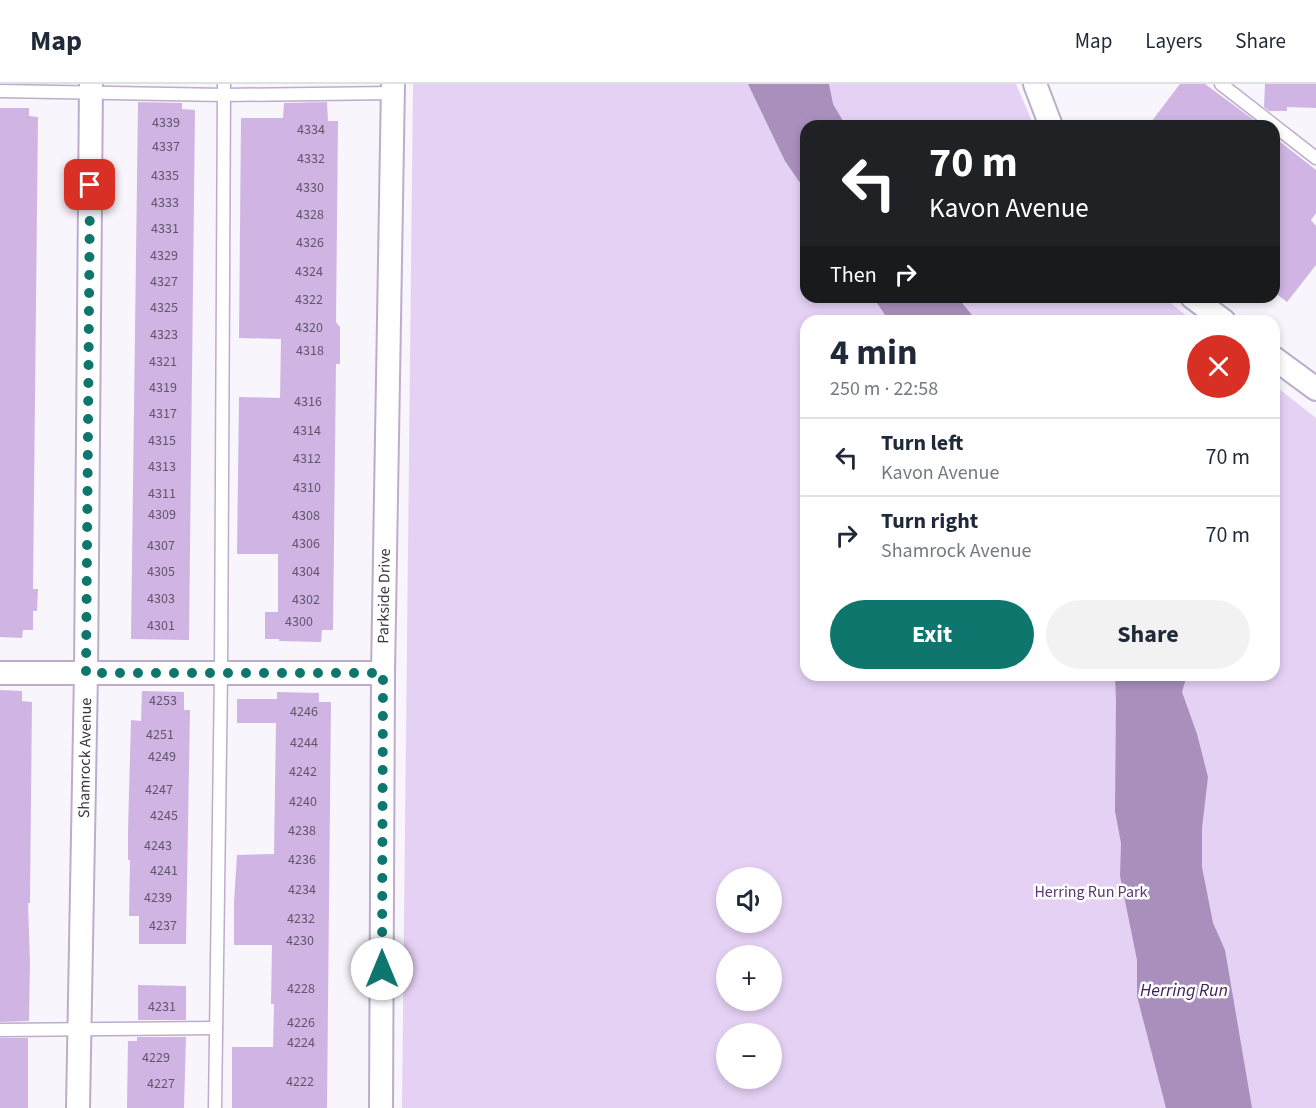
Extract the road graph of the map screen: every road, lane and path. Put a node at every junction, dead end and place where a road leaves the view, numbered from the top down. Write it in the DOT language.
graph roads {
  1 [pos="1035,84"];
  2 [pos="1221,84"];
  3 [pos="91,88"];
  4 [pos="224,89"];
  5 [pos="393,89"];
  6 [pos="0,92"];
  7 [pos="1049,120"];
  8 [pos="1267,120"];
  9 [pos="1280,130"];
  10 [pos="1316,158"];
  11 [pos="1200,303"];
  12 [pos="1216,315"];
  13 [pos="1280,362"];
  14 [pos="1316,389"];
  15 [pos="0,673"];
  16 [pos="86,673"];
  17 [pos="221,673"];
  18 [pos="383,673"];
  19 [pos="216,1028"];
  20 [pos="0,1030"];
  21 [pos="80,1030"];
  22 [pos="78,1108"];
  23 [pos="215,1108"];
  24 [pos="381,1108"];
  1 -- 7 [label="street"];
  2 -- 8 [label="lane"];
  3 -- 4 [label="lane"];
  3 -- 6 [label="lane"];
  3 -- 16 [label="street, Shamrock Avenue"];
  4 -- 5 [label="lane"];
  4 -- 17 [label="lane"];
  5 -- 18 [label="street, Parkside Drive"];
  9 -- 10 [label="lane"];
  11 -- 12 [label="street"];
  13 -- 14 [label="street"];
  15 -- 16 [label="street"];
  16 -- 17 [label="street"];
  16 -- 21 [label="street, Shamrock Avenue"];
  17 -- 18 [label="street"];
  17 -- 19 [label="lane"];
  18 -- 24 [label="street, Parkside Drive"];
  19 -- 21 [label="lane"];
  19 -- 23 [label="lane"];
  20 -- 21 [label="lane"];
  21 -- 22 [label="street, Shamrock Avenue"];
}
